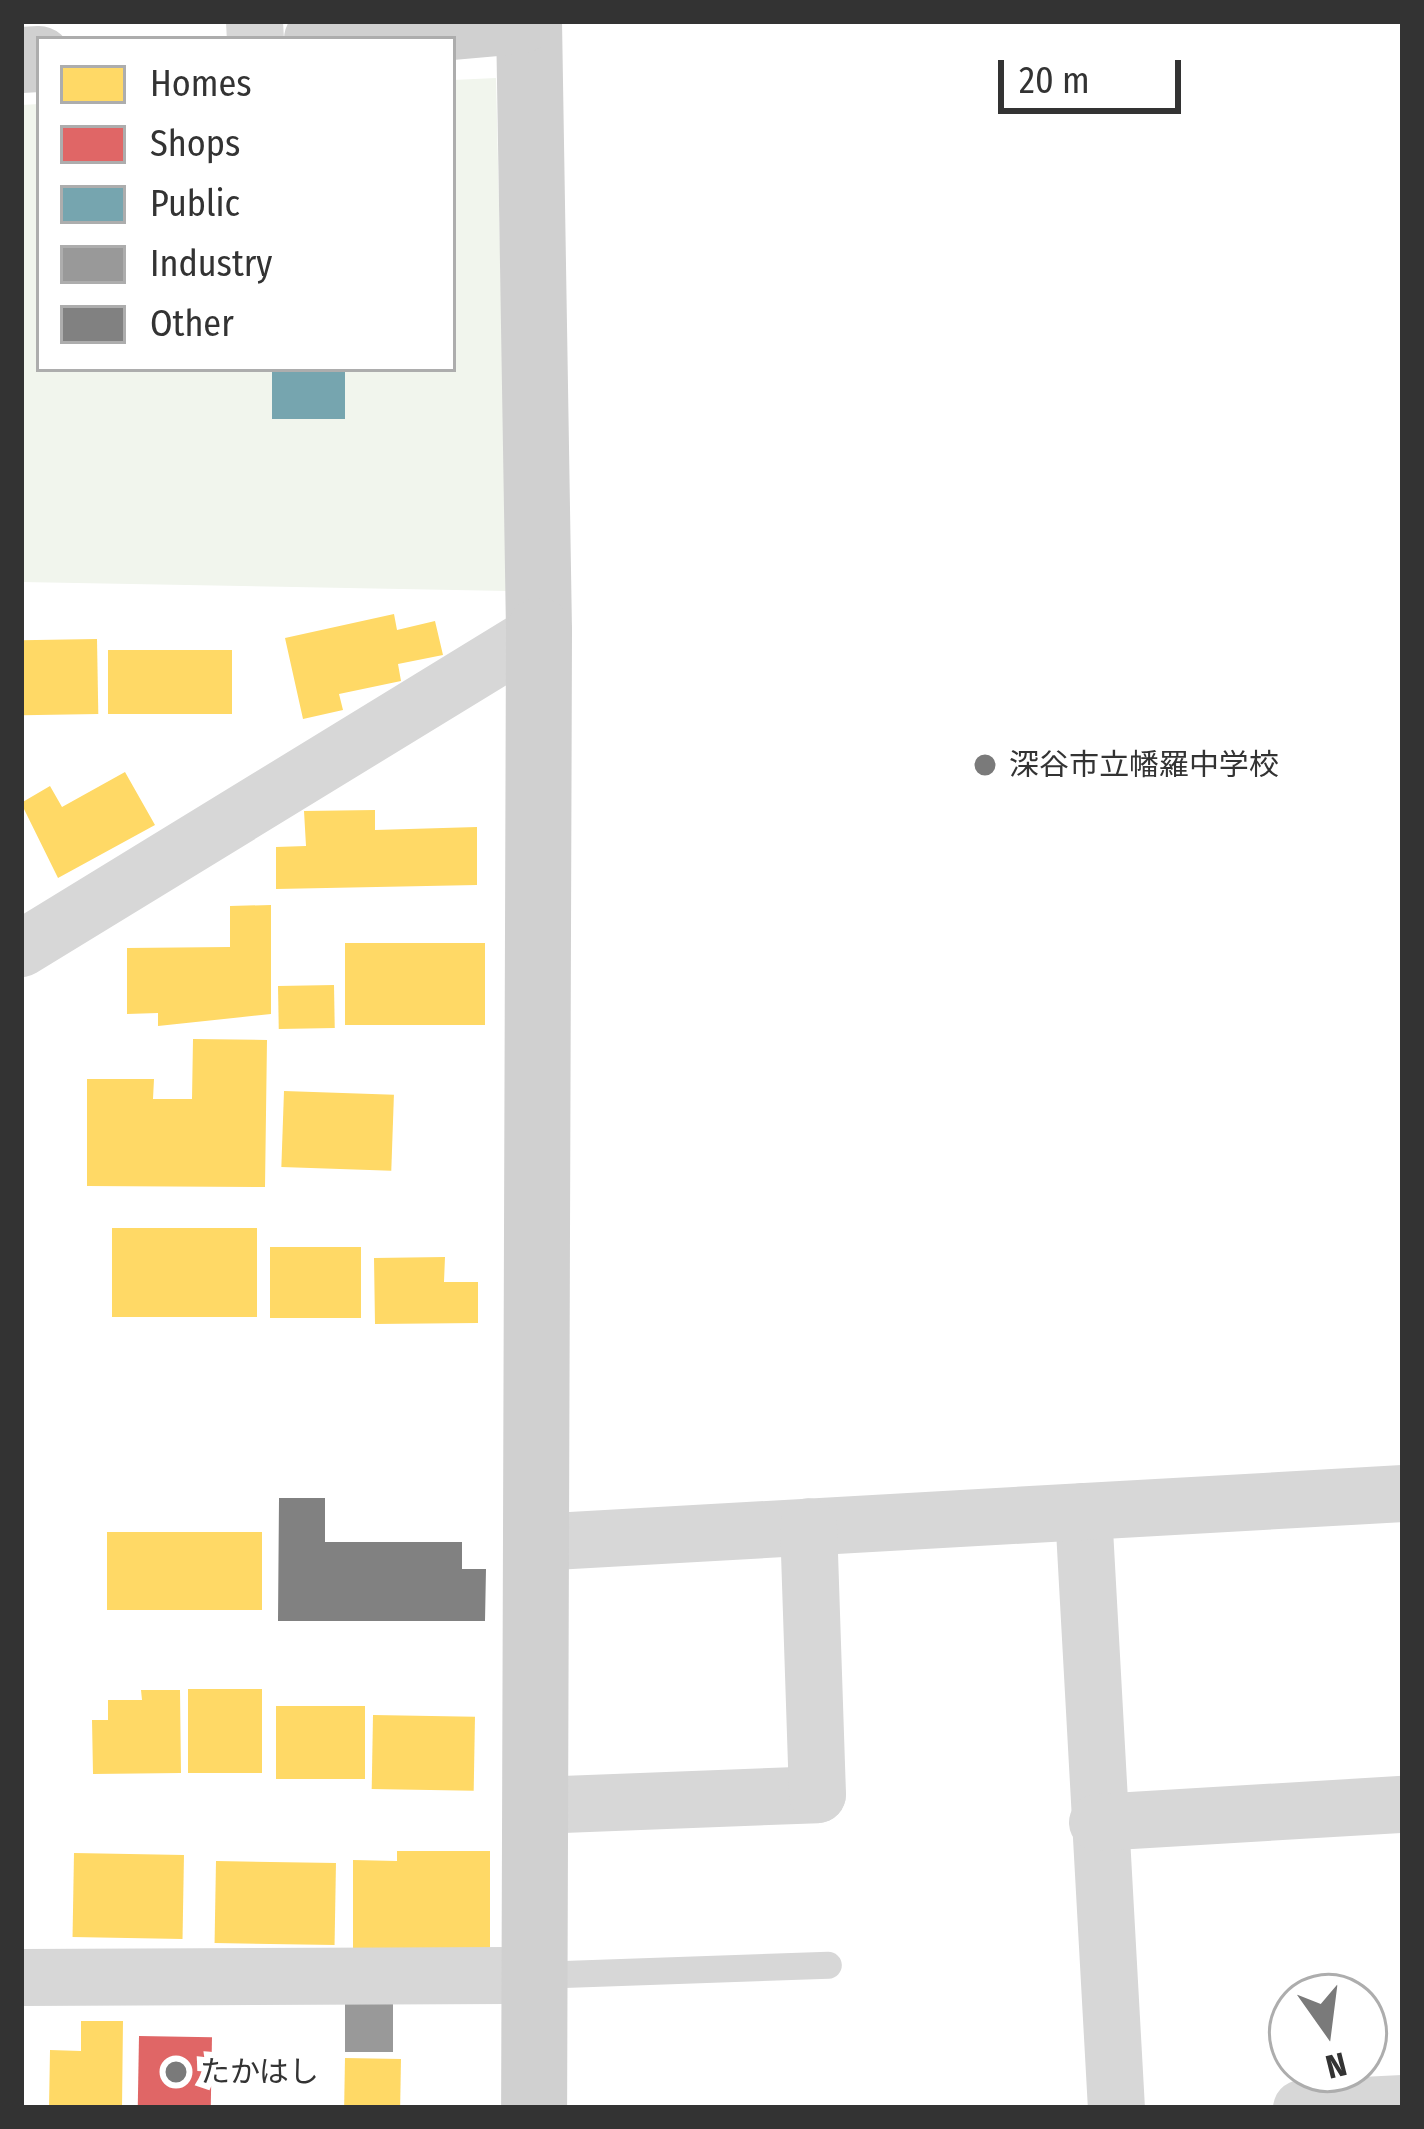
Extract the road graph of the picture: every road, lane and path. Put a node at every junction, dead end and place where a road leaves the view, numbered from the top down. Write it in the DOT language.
graph roads {
  1 [pos="520,21"];
  2 [pos="529,21"];
  3 [pos="351,36"];
  4 [pos="539,631"];
  5 [pos="21,948"];
  6 [pos="1403,1492"];
  7 [pos="1083,1511"];
  8 [pos="808,1526"];
  9 [pos="535,1542"];
  10 [pos="1403,1804"];
  11 [pos="536,1805"];
  12 [pos="1097,1822"];
  13 [pos="828,1965"];
  14 [pos="535,1975"];
  15 [pos="21,1977"];
  16 [pos="1403,2103"];
  17 [pos="535,2108"];
  18 [pos="1117,2108"];
  19 [pos="1301,2108"];
  1 -- 3 [label="street"];
  2 -- 4 [label="street"];
  4 -- 5 [label="street"];
  4 -- 9 [label="street"];
  6 -- 7 [label="street"];
  7 -- 8 [label="street"];
  7 -- 12 [label="street"];
  8 -- 9 [label="street"];
  8 -- 11 [label="street"];
  9 -- 11 [label="street"];
  10 -- 12 [label="street"];
  11 -- 14 [label="street"];
  12 -- 18 [label="street"];
  13 -- 14 [label="lane"];
  14 -- 15 [label="street"];
  14 -- 17 [label="street"];
  16 -- 19 [label="street"];
}
